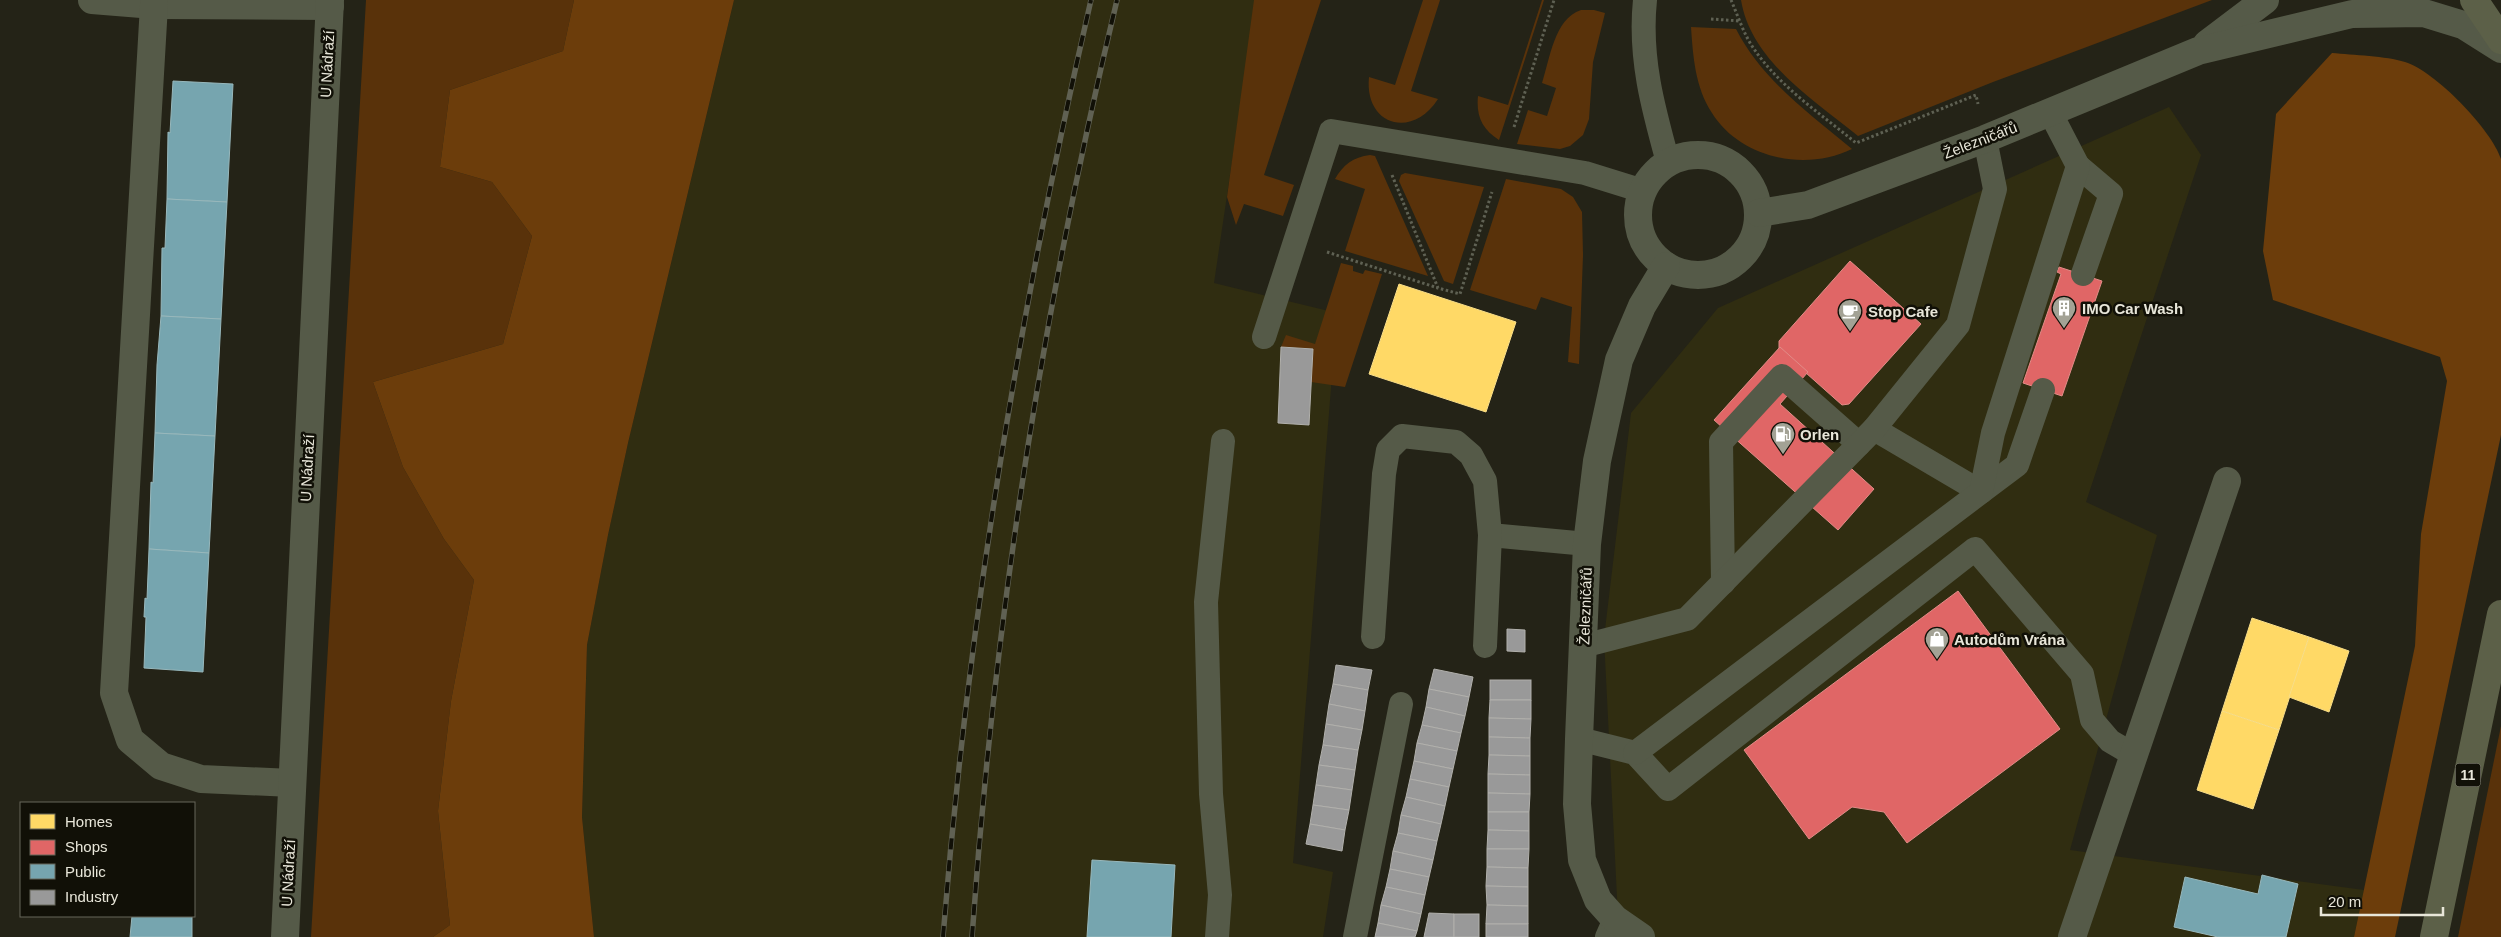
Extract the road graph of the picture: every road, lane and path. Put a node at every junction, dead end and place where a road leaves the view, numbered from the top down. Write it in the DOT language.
graph roads {
  1 [pos="92,0"];
  2 [pos="1554,0"];
  3 [pos="1646,0"];
  4 [pos="1731,0"];
  5 [pos="2266,0"];
  6 [pos="2474,0"];
  7 [pos="330,3"];
  8 [pos="154,5"];
  9 [pos="1711,19"];
  10 [pos="1740,21"];
  11 [pos="2501,40"];
  12 [pos="2501,49"];
  13 [pos="2198,51"];
  14 [pos="2050,112"];
  15 [pos="1512,133"];
  16 [pos="1985,139"];
  17 [pos="1668,162"];
  18 [pos="2078,166"];
  19 [pos="1390,172"];
  20 [pos="1492,190"];
  21 [pos="1643,191"];
  22 [pos="1759,213"];
  23 [pos="1295,242"];
  24 [pos="1666,266"];
  25 [pos="2082,274"];
  26 [pos="1438,288"];
  27 [pos="1264,337"];
  28 [pos="2042,390"];
  29 [pos="1867,437"];
  30 [pos="1223,441"];
  31 [pos="2227,481"];
  32 [pos="1982,492"];
  33 [pos="1490,535"];
  34 [pos="1587,544"];
  35 [pos="1723,582"];
  36 [pos="2501,614"];
  37 [pos="1374,637"];
  38 [pos="1485,646"];
  39 [pos="1583,646"];
  40 [pos="1401,704"];
  41 [pos="1579,739"];
  42 [pos="1635,754"];
  43 [pos="2134,755"];
  44 [pos="292,783"];
  45 [pos="1611,928"];
  46 [pos="285,937"];
  47 [pos="1217,937"];
  48 [pos="1355,937"];
  49 [pos="1641,937"];
  50 [pos="2072,937"];
  51 [pos="2434,937"];
  1 -- 8 [label="street"];
  2 -- 15 [label="path"];
  3 -- 17 [label="lane"];
  4 -- 10 [label="path"];
  5 -- 13 [label="street"];
  6 -- 11 [label="highway"];
  7 -- 8 [label="street"];
  7 -- 44 [label="street, U Nádraží"];
  8 -- 44 [label="street"];
  9 -- 10 [label="path"];
  10 -- 16 [label="path"];
  12 -- 13 [label="street"];
  13 -- 14 [label="street, Železničářů"];
  14 -- 16 [label="street, Železničářů"];
  14 -- 18 [label="lane"];
  16 -- 22 [label="street, Železničářů"];
  16 -- 29 [label="lane"];
  17 -- 21 [label="street"];
  17 -- 22 [label="street"];
  18 -- 25 [label="lane"];
  18 -- 32 [label="lane"];
  19 -- 26 [label="path"];
  20 -- 26 [label="path"];
  21 -- 23 [label="lane"];
  21 -- 24 [label="street"];
  22 -- 24 [label="street"];
  23 -- 26 [label="path"];
  23 -- 27 [label="lane"];
  24 -- 34 [label="street, Železničářů"];
  28 -- 32 [label="lane"];
  29 -- 32 [label="lane"];
  29 -- 35 [label="lane"];
  29 -- 35 [label="lane"];
  30 -- 47 [label="lane"];
  31 -- 43 [label="street"];
  32 -- 42 [label="lane"];
  33 -- 34 [label="lane"];
  33 -- 37 [label="lane"];
  33 -- 38 [label="lane"];
  34 -- 39 [label="street, Železničářů"];
  35 -- 39 [label="lane"];
  36 -- 51 [label="highway, 11"];
  39 -- 41 [label="street, Železničářů"];
  40 -- 48 [label="lane"];
  41 -- 42 [label="lane"];
  41 -- 45 [label="street, Železničářů"];
  42 -- 43 [label="lane"];
  43 -- 50 [label="street"];
  44 -- 46 [label="street, U Nádraží"];
  45 -- 49 [label="street, Železničářů"];
}
